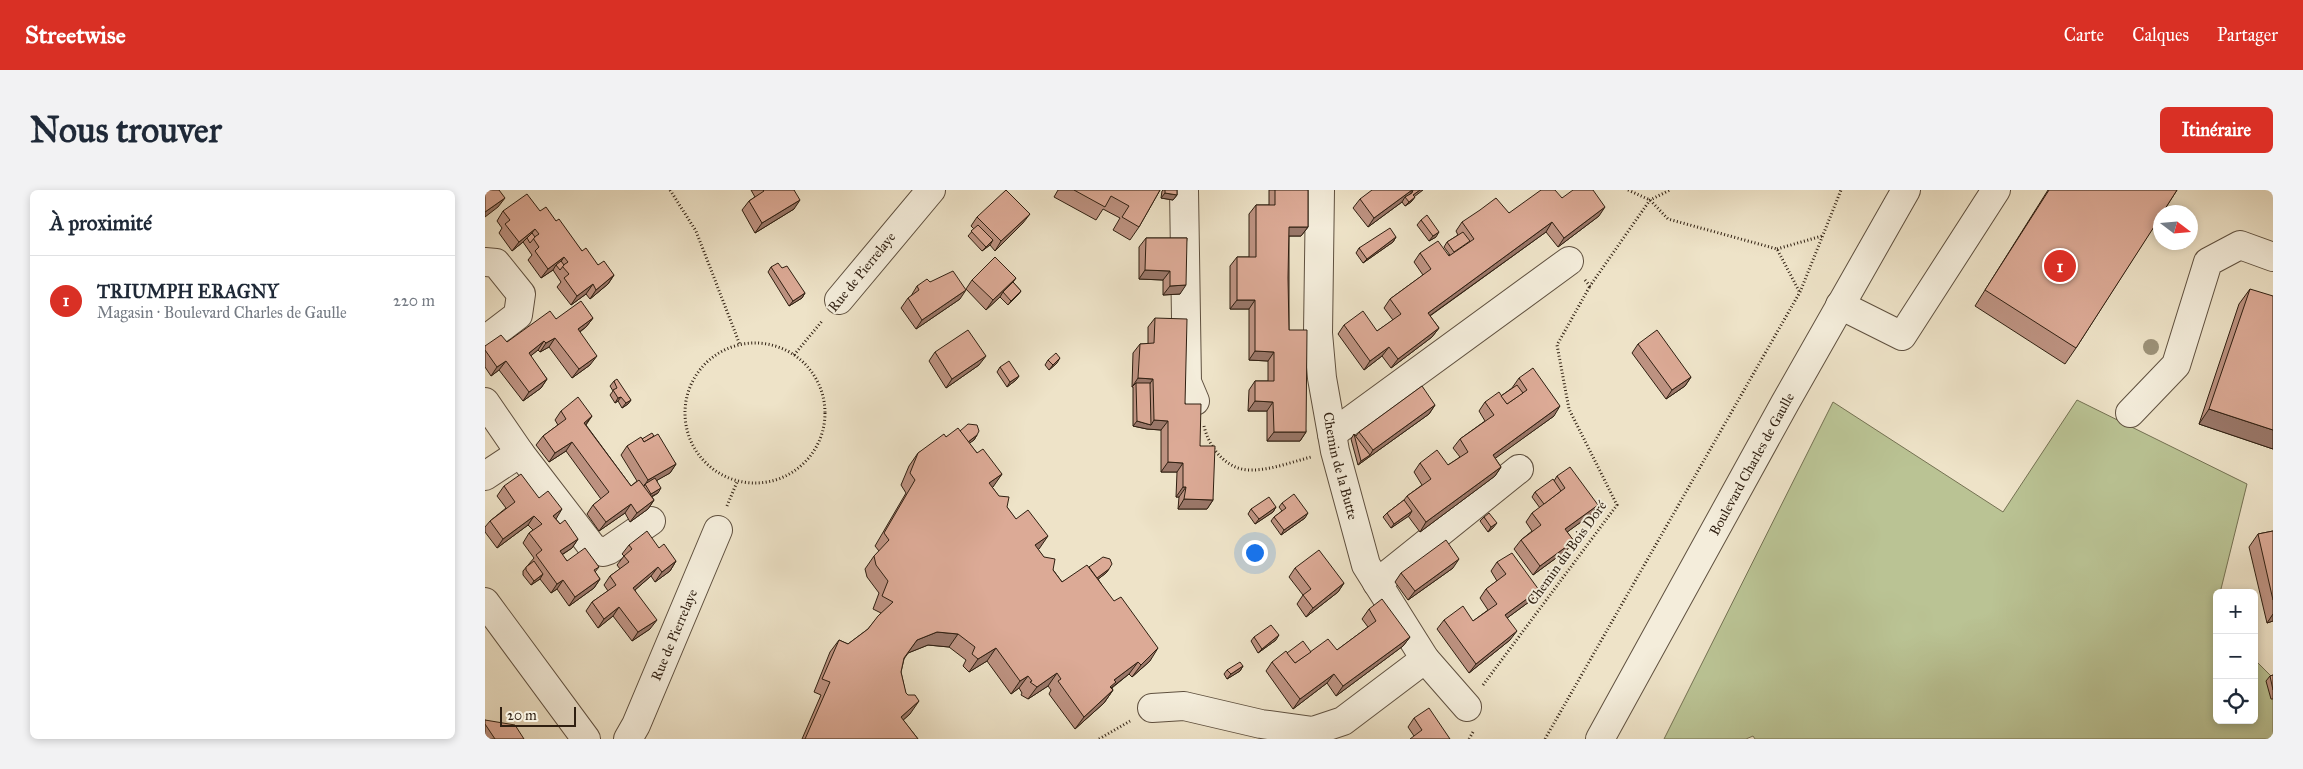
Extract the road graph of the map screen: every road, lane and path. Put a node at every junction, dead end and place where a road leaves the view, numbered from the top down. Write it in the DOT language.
graph roads {
  1 [pos="670,190"];
  2 [pos="931,190"];
  3 [pos="1184,190"];
  4 [pos="1320,190"];
  5 [pos="1628,190"];
  6 [pos="1670,190"];
  7 [pos="1841,190"];
  8 [pos="1906,190"];
  9 [pos="1996,190"];
  10 [pos="1651,200"];
  11 [pos="1822,236"];
  12 [pos="1777,249"];
  13 [pos="2273,257"];
  14 [pos="1569,261"];
  15 [pos="485,262"];
  16 [pos="1590,286"];
  17 [pos="1799,292"];
  18 [pos="839,300"];
  19 [pos="1840,305"];
  20 [pos="485,340"];
  21 [pos="740,344"];
  22 [pos="794,355"];
  23 [pos="1195,401"];
  24 [pos="485,402"];
  25 [pos="2130,413"];
  26 [pos="1334,443"];
  27 [pos="519,453"];
  28 [pos="1519,469"];
  29 [pos="485,476"];
  30 [pos="651,521"];
  31 [pos="718,530"];
  32 [pos="1377,583"];
  33 [pos="485,602"];
  34 [pos="1425,659"];
  35 [pos="1467,707"];
  36 [pos="1152,708"];
  37 [pos="1266,731"];
  38 [pos="1312,735"];
  39 [pos="586,739"];
  40 [pos="628,739"];
  41 [pos="1099,739"];
  42 [pos="1469,739"];
  43 [pos="1545,739"];
  44 [pos="1600,739"];
  1 -- 21 [label="path"];
  2 -- 18 [label="street, Rue de Pierrelaye"];
  3 -- 23 [label="street"];
  4 -- 26 [label="street, Chemin de la Butte"];
  5 -- 10 [label="path"];
  6 -- 10 [label="path"];
  7 -- 11 [label="path"];
  8 -- 19 [label="street, Boulevard Charles de Gaulle"];
  9 -- 19 [label="street"];
  10 -- 12 [label="path"];
  10 -- 16 [label="path"];
  11 -- 12 [label="path"];
  11 -- 17 [label="path"];
  12 -- 17 [label="path"];
  13 -- 25 [label="street"];
  14 -- 16 [label="path"];
  14 -- 26 [label="street"];
  15 -- 20 [label="street"];
  16 -- 35 [label="path, Chemin du Bois Doré"];
  17 -- 43 [label="path"];
  18 -- 22 [label="path, Rue de Pierrelaye"];
  19 -- 44 [label="street, Boulevard Charles de Gaulle"];
  21 -- 22 [label="path"];
  21 -- 22 [label="path"];
  23 -- 26 [label="path"];
  24 -- 27 [label="street"];
  26 -- 32 [label="street, Chemin de la Butte"];
  27 -- 29 [label="street"];
  27 -- 30 [label="street"];
  28 -- 32 [label="street"];
  31 -- 40 [label="street, Rue de Pierrelaye"];
  32 -- 34 [label="street, Chemin de la Butte"];
  33 -- 39 [label="street"];
  34 -- 35 [label="street, Chemin de la Butte"];
  34 -- 38 [label="street"];
  35 -- 42 [label="path"];
  36 -- 37 [label="street"];
  36 -- 41 [label="path"];
  37 -- 38 [label="street"];
}
